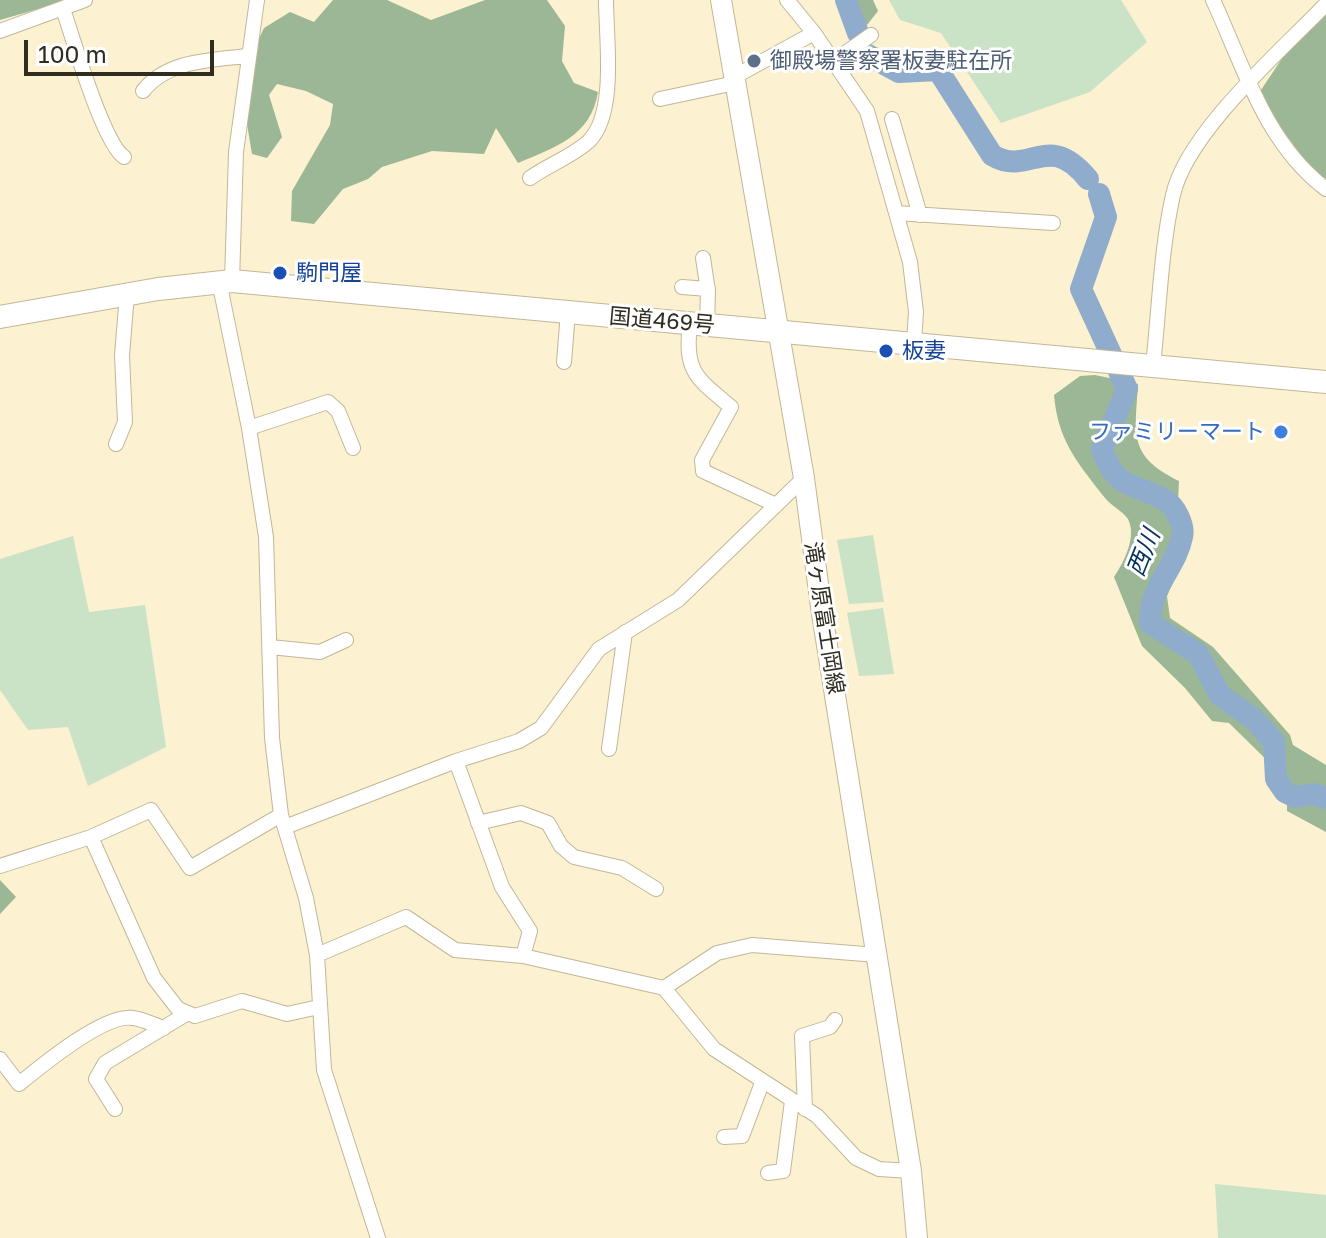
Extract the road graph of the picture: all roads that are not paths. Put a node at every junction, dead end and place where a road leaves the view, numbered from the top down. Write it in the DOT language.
graph roads {
  1 [pos="85,0"];
  2 [pos="257,0"];
  3 [pos="606,0"];
  4 [pos="721,0"];
  5 [pos="787,0"];
  6 [pos="1213,0"];
  7 [pos="1326,4"];
  8 [pos="63,9"];
  9 [pos="0,31"];
  10 [pos="814,33"];
  11 [pos="871,35"];
  12 [pos="248,56"];
  13 [pos="834,61"];
  14 [pos="734,80"];
  15 [pos="1249,83"];
  16 [pos="143,91"];
  17 [pos="660,99"];
  18 [pos="892,119"];
  19 [pos="124,157"];
  20 [pos="530,178"];
  21 [pos="1326,189"];
  22 [pos="896,213"];
  23 [pos="920,215"];
  24 [pos="1053,223"];
  25 [pos="703,258"];
  26 [pos="226,281"];
  27 [pos="682,287"];
  28 [pos="708,289"];
  29 [pos="127,294"];
  30 [pos="2,310"];
  31 [pos="568,312"];
  32 [pos="699,324"];
  33 [pos="780,332"];
  34 [pos="914,343"];
  35 [pos="564,362"];
  36 [pos="1144,365"];
  37 [pos="1326,382"];
  38 [pos="249,428"];
  39 [pos="116,444"];
  40 [pos="353,448"];
  41 [pos="804,478"];
  42 [pos="776,505"];
  43 [pos="625,632"];
  44 [pos="346,640"];
  45 [pos="270,647"];
  46 [pos="609,749"];
  47 [pos="456,761"];
  48 [pos="283,821"];
  49 [pos="478,823"];
  50 [pos="91,837"];
  51 [pos="0,866"];
  52 [pos="656,889"];
  53 [pos="317,955"];
  54 [pos="877,955"];
  55 [pos="523,956"];
  56 [pos="664,988"];
  57 [pos="319,1007"];
  58 [pos="188,1013"];
  59 [pos="835,1020"];
  60 [pos="164,1028"];
  61 [pos="0,1059"];
  62 [pos="762,1083"];
  63 [pos="799,1105"];
  64 [pos="115,1109"];
  65 [pos="724,1137"];
  66 [pos="911,1171"];
  67 [pos="768,1173"];
  68 [pos="378,1238"];
  69 [pos="917,1238"];
  1 -- 8 [label="street"];
  2 -- 12 [label="street"];
  3 -- 20 [label="street"];
  4 -- 14 [label="main road, 滝ヶ原富士岡線"];
  5 -- 10 [label="street"];
  6 -- 15 [label="street"];
  7 -- 15 [label="street"];
  8 -- 9 [label="street"];
  8 -- 19 [label="street"];
  10 -- 13 [label="street"];
  10 -- 14 [label="street"];
  11 -- 13 [label="street"];
  12 -- 16 [label="street"];
  12 -- 26 [label="street"];
  13 -- 22 [label="street"];
  14 -- 17 [label="street"];
  14 -- 33 [label="main road, 滝ヶ原富士岡線"];
  15 -- 21 [label="street"];
  15 -- 36 [label="street"];
  18 -- 23 [label="street"];
  22 -- 23 [label="street"];
  22 -- 34 [label="street"];
  23 -- 24 [label="street"];
  25 -- 28 [label="street"];
  26 -- 29 [label="highway, 国道469号"];
  26 -- 31 [label="highway, 国道469号"];
  26 -- 38 [label="street"];
  27 -- 28 [label="street"];
  28 -- 32 [label="street"];
  29 -- 30 [label="highway, 国道469号"];
  29 -- 39 [label="street"];
  31 -- 32 [label="highway, 国道469号"];
  31 -- 35 [label="street"];
  32 -- 33 [label="highway, 国道469号"];
  32 -- 42 [label="street"];
  33 -- 34 [label="highway, 国道469号"];
  33 -- 41 [label="main road, 滝ヶ原富士岡線"];
  34 -- 36 [label="highway, 国道469号"];
  36 -- 37 [label="highway, 国道469号"];
  38 -- 40 [label="street"];
  38 -- 45 [label="street"];
  41 -- 42 [label="street"];
  41 -- 54 [label="main road, 滝ヶ原富士岡線"];
  42 -- 43 [label="street"];
  43 -- 46 [label="street"];
  43 -- 47 [label="street"];
  44 -- 45 [label="street"];
  45 -- 48 [label="street"];
  47 -- 48 [label="street"];
  47 -- 49 [label="street"];
  48 -- 50 [label="street"];
  48 -- 53 [label="street"];
  49 -- 52 [label="street"];
  49 -- 55 [label="street"];
  50 -- 51 [label="street"];
  50 -- 58 [label="street"];
  53 -- 55 [label="street"];
  53 -- 57 [label="street"];
  54 -- 56 [label="street"];
  54 -- 66 [label="main road, 滝ヶ原富士岡線"];
  55 -- 56 [label="street"];
  56 -- 62 [label="street"];
  57 -- 58 [label="street"];
  57 -- 68 [label="street"];
  58 -- 60 [label="street"];
  59 -- 63 [label="street"];
  60 -- 61 [label="street"];
  60 -- 64 [label="street"];
  62 -- 63 [label="street"];
  62 -- 65 [label="street"];
  63 -- 66 [label="street"];
  63 -- 67 [label="street"];
  66 -- 69 [label="main road, 滝ヶ原富士岡線"];
}
